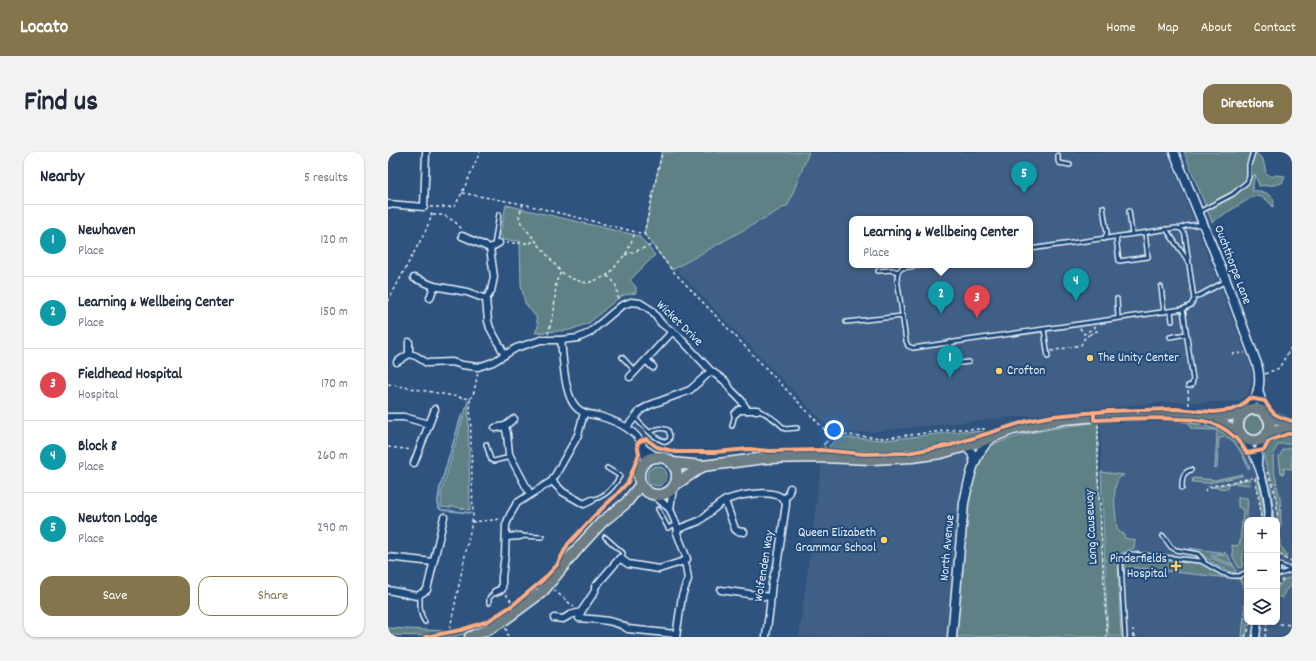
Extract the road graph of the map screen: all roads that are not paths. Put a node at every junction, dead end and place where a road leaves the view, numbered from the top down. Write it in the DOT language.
graph roads {
  1 [pos="426,152"];
  2 [pos="1174,152"];
  3 [pos="1253,152"];
  4 [pos="1058,155"];
  5 [pos="1070,165"];
  6 [pos="388,204"];
  7 [pos="1103,207"];
  8 [pos="1129,211"];
  9 [pos="1198,212"];
  10 [pos="500,214"];
  11 [pos="1203,224"];
  12 [pos="1180,228"];
  13 [pos="1166,229"];
  14 [pos="1145,233"];
  15 [pos="1132,234"];
  16 [pos="462,236"];
  17 [pos="1116,237"];
  18 [pos="1104,239"];
  19 [pos="494,246"];
  20 [pos="1033,250"];
  21 [pos="1189,262"];
  22 [pos="902,268"];
  23 [pos="878,272"];
  24 [pos="898,272"];
  25 [pos="414,278"];
  26 [pos="1226,281"];
  27 [pos="434,286"];
  28 [pos="1161,287"];
  29 [pos="1194,297"];
  30 [pos="430,298"];
  31 [pos="1117,299"];
  32 [pos="486,300"];
  33 [pos="1183,309"];
  34 [pos="1171,311"];
  35 [pos="1164,312"];
  36 [pos="902,316"];
  37 [pos="1118,318"];
  38 [pos="1172,321"];
  39 [pos="846,322"];
  40 [pos="1044,329"];
  41 [pos="672,332"];
  42 [pos="1186,334"];
  43 [pos="1170,337"];
  44 [pos="561,340"];
  45 [pos="410,342"];
  46 [pos="950,342"];
  47 [pos="409,354"];
  48 [pos="505,355"];
  49 [pos="622,357"];
  50 [pos="1048,357"];
  51 [pos="646,361"];
  52 [pos="397,362"];
  53 [pos="969,362"];
  54 [pos="954,364"];
  55 [pos="944,365"];
  56 [pos="653,367"];
  57 [pos="710,371"];
  58 [pos="636,372"];
  59 [pos="630,377"];
  60 [pos="1188,386"];
  61 [pos="1258,389"];
  62 [pos="435,409"];
  63 [pos="747,410"];
  64 [pos="757,410"];
  65 [pos="1245,412"];
  66 [pos="584,413"];
  67 [pos="1265,413"];
  68 [pos="735,414"];
  69 [pos="388,417"];
  70 [pos="635,418"];
  71 [pos="1211,418"];
  72 [pos="514,419"];
  73 [pos="429,424"];
  74 [pos="505,426"];
  75 [pos="732,426"];
  76 [pos="627,427"];
  77 [pos="1292,427"];
  78 [pos="495,428"];
  79 [pos="797,428"];
  80 [pos="650,432"];
  81 [pos="997,435"];
  82 [pos="1243,436"];
  83 [pos="1265,436"];
  84 [pos="486,444"];
  85 [pos="965,446"];
  86 [pos="644,448"];
  87 [pos="656,456"];
  88 [pos="510,457"];
  89 [pos="645,462"];
  90 [pos="673,462"];
  91 [pos="975,463"];
  92 [pos="414,464"];
  93 [pos="1258,465"];
  94 [pos="703,466"];
  95 [pos="607,468"];
  96 [pos="1192,470"];
  97 [pos="552,481"];
  98 [pos="641,484"];
  99 [pos="675,486"];
  100 [pos="790,488"];
  101 [pos="1182,488"];
  102 [pos="530,494"];
  103 [pos="652,494"];
  104 [pos="784,499"];
  105 [pos="592,500"];
  106 [pos="725,501"];
  107 [pos="626,503"];
  108 [pos="658,508"];
  109 [pos="670,509"];
  110 [pos="444,517"];
  111 [pos="1268,517"];
  112 [pos="677,526"];
  113 [pos="744,532"];
  114 [pos="506,536"];
  115 [pos="520,536"];
  116 [pos="1163,536"];
  117 [pos="542,537"];
  118 [pos="605,538"];
  119 [pos="388,557"];
  120 [pos="622,560"];
  121 [pos="684,561"];
  122 [pos="433,562"];
  123 [pos="1205,563"];
  124 [pos="1280,566"];
  125 [pos="1244,574"];
  126 [pos="1280,574"];
  127 [pos="388,590"];
  128 [pos="721,590"];
  129 [pos="495,592"];
  130 [pos="423,593"];
  131 [pos="770,597"];
  132 [pos="489,602"];
  133 [pos="581,612"];
  134 [pos="554,618"];
  135 [pos="425,622"];
  136 [pos="1258,625"];
  137 [pos="676,636"];
  138 [pos="470,637"];
  139 [pos="766,637"];
  140 [pos="952,637"];
  141 [pos="1125,637"];
  142 [pos="1256,637"];
  1 -- 6 [label="street"];
  2 -- 9 [label="street, Ouchthorpe Lane"];
  3 -- 9 [label="lane"];
  4 -- 5 [label="lane"];
  7 -- 18 [label="lane"];
  8 -- 15 [label="lane"];
  9 -- 11 [label="street, Ouchthorpe Lane"];
  10 -- 19 [label="lane"];
  11 -- 12 [label="lane"];
  11 -- 26 [label="street, Ouchthorpe Lane"];
  12 -- 13 [label="lane"];
  12 -- 21 [label="lane"];
  13 -- 14 [label="lane"];
  13 -- 21 [label="lane"];
  14 -- 15 [label="lane"];
  14 -- 17 [label="lane"];
  15 -- 17 [label="lane"];
  16 -- 19 [label="street"];
  17 -- 18 [label="lane"];
  18 -- 20 [label="lane"];
  19 -- 32 [label="street"];
  21 -- 29 [label="lane"];
  22 -- 24 [label="lane"];
  23 -- 24 [label="lane"];
  24 -- 36 [label="lane"];
  25 -- 27 [label="street"];
  26 -- 29 [label="lane"];
  26 -- 61 [label="street, Ouchthorpe Lane"];
  27 -- 30 [label="street"];
  27 -- 32 [label="street"];
  28 -- 35 [label="lane"];
  29 -- 33 [label="lane"];
  31 -- 37 [label="lane"];
  32 -- 48 [label="street"];
  33 -- 34 [label="lane"];
  33 -- 42 [label="lane"];
  34 -- 35 [label="lane"];
  34 -- 38 [label="lane"];
  35 -- 37 [label="lane"];
  36 -- 39 [label="lane"];
  36 -- 46 [label="lane"];
  37 -- 40 [label="lane"];
  40 -- 46 [label="lane"];
  40 -- 50 [label="lane"];
  41 -- 44 [label="street, Wicket Drive"];
  41 -- 51 [label="street"];
  41 -- 57 [label="street, Wicket Drive"];
  42 -- 43 [label="lane"];
  42 -- 60 [label="lane"];
  44 -- 48 [label="street, Wicket Drive"];
  44 -- 66 [label="street"];
  45 -- 47 [label="street"];
  46 -- 54 [label="lane"];
  47 -- 48 [label="street"];
  47 -- 52 [label="street"];
  49 -- 58 [label="lane"];
  51 -- 56 [label="street"];
  51 -- 58 [label="street"];
  53 -- 54 [label="lane"];
  54 -- 55 [label="lane"];
  57 -- 63 [label="street, Wicket Drive"];
  57 -- 70 [label="street"];
  58 -- 59 [label="street"];
  61 -- 65 [label="street, Ouchthorpe Lane"];
  61 -- 67 [label="street, Ouchthorpe Lane"];
  62 -- 73 [label="street"];
  63 -- 64 [label="street"];
  63 -- 68 [label="street"];
  64 -- 79 [label="lane"];
  65 -- 67 [label="main road"];
  65 -- 71 [label="main road"];
  65 -- 82 [label="main road"];
  66 -- 76 [label="street"];
  66 -- 97 [label="street"];
  67 -- 77 [label="main road"];
  67 -- 83 [label="main road"];
  68 -- 75 [label="lane"];
  69 -- 73 [label="street"];
  70 -- 76 [label="street"];
  70 -- 80 [label="lane"];
  71 -- 81 [label="main road"];
  71 -- 82 [label="main road"];
  72 -- 74 [label="street"];
  73 -- 92 [label="street"];
  74 -- 78 [label="street"];
  74 -- 88 [label="street"];
  76 -- 86 [label="street"];
  77 -- 83 [label="main road"];
  80 -- 80 [label="lane"];
  81 -- 85 [label="main road"];
  81 -- 91 [label="street, North Avenue"];
  82 -- 83 [label="main road"];
  82 -- 93 [label="street"];
  83 -- 93 [label="street"];
  84 -- 88 [label="lane"];
  85 -- 91 [label="street"];
  85 -- 94 [label="main road"];
  86 -- 87 [label="street"];
  86 -- 89 [label="street"];
  87 -- 89 [label="main road"];
  87 -- 90 [label="main road"];
  88 -- 102 [label="street"];
  89 -- 98 [label="main road"];
  90 -- 94 [label="main road"];
  90 -- 99 [label="main road"];
  91 -- 140 [label="street, North Avenue"];
  93 -- 111 [label="street"];
  94 -- 99 [label="main road"];
  95 -- 105 [label="lane"];
  96 -- 101 [label="lane"];
  97 -- 102 [label="street"];
  97 -- 105 [label="street"];
  98 -- 103 [label="main road"];
  98 -- 107 [label="main road"];
  99 -- 103 [label="main road"];
  99 -- 109 [label="street"];
  100 -- 104 [label="street, Wolfenden Way"];
  102 -- 114 [label="street"];
  103 -- 107 [label="main road"];
  103 -- 109 [label="street"];
  104 -- 106 [label="street"];
  104 -- 131 [label="street, Wolfenden Way"];
  106 -- 112 [label="street"];
  106 -- 113 [label="street"];
  107 -- 138 [label="main road"];
  108 -- 112 [label="lane"];
  109 -- 112 [label="street"];
  110 -- 122 [label="street"];
  112 -- 121 [label="street"];
  114 -- 115 [label="street"];
  114 -- 129 [label="street"];
  115 -- 117 [label="lane"];
  116 -- 123 [label="lane"];
  118 -- 120 [label="lane"];
  119 -- 122 [label="street"];
  120 -- 121 [label="street"];
  120 -- 133 [label="street"];
  121 -- 137 [label="street"];
  122 -- 130 [label="street"];
  123 -- 125 [label="lane"];
  123 -- 141 [label="lane"];
  124 -- 126 [label="lane"];
  127 -- 130 [label="street"];
  128 -- 131 [label="street"];
  129 -- 132 [label="lane"];
  130 -- 135 [label="lane"];
  131 -- 139 [label="street, Wolfenden Way"];
  133 -- 134 [label="street"];
  133 -- 137 [label="street"];
  136 -- 142 [label="street"];
}
